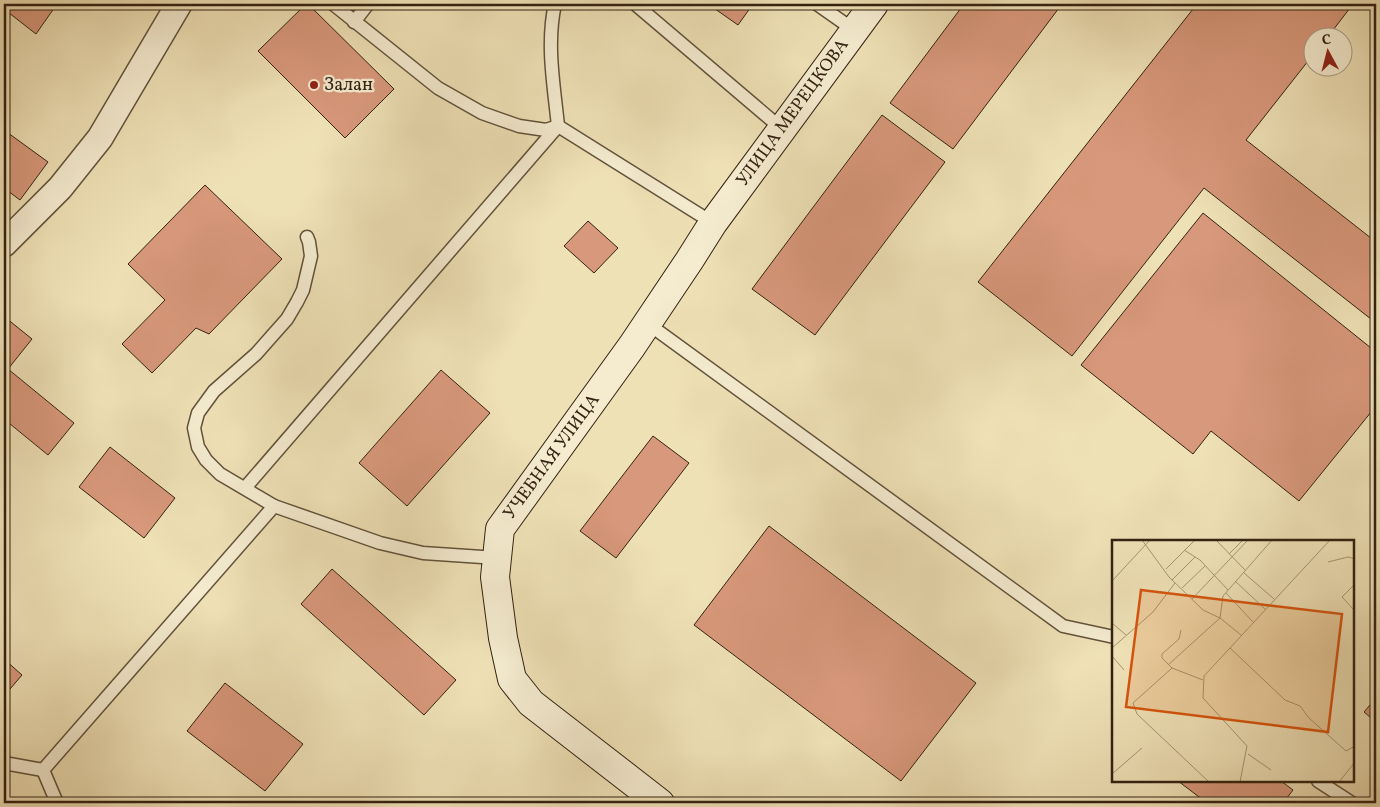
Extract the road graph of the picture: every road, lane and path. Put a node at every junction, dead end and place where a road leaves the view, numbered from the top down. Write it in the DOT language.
graph roads {
  1 [pos="179,4"];
  2 [pos="333,4"];
  3 [pos="368,4"];
  4 [pos="555,4"];
  5 [pos="635,4"];
  6 [pos="818,4"];
  7 [pos="874,4"];
  8 [pos="354,22"];
  9 [pos="854,30"];
  10 [pos="558,126"];
  11 [pos="782,129"];
  12 [pos="713,222"];
  13 [pos="307,237"];
  14 [pos="4,244"];
  15 [pos="647,323"];
  16 [pos="245,488"];
  17 [pos="274,506"];
  18 [pos="497,558"];
  19 [pos="1112,637"];
  20 [pos="4,763"];
  21 [pos="43,770"];
  22 [pos="1320,782"];
  23 [pos="57,803"];
  24 [pos="660,803"];
  25 [pos="1352,803"];
  1 -- 14 [label="street"];
  2 -- 8 [label="lane"];
  3 -- 8 [label="lane"];
  4 -- 10 [label="lane"];
  5 -- 11 [label="lane"];
  6 -- 9 [label="lane"];
  7 -- 9 [label="street, УЛИЦА МЕРЕЦКОВА"];
  8 -- 10 [label="lane"];
  9 -- 11 [label="street, УЛИЦА МЕРЕЦКОВА"];
  10 -- 12 [label="lane"];
  10 -- 16 [label="lane"];
  11 -- 12 [label="street, УЛИЦА МЕРЕЦКОВА"];
  12 -- 15 [label="street, УЧЕБНАЯ УЛИЦА"];
  13 -- 16 [label="lane"];
  15 -- 18 [label="street, УЧЕБНАЯ УЛИЦА"];
  15 -- 19 [label="lane"];
  16 -- 17 [label="lane"];
  17 -- 18 [label="lane"];
  17 -- 21 [label="lane"];
  18 -- 24 [label="street, УЧЕБНАЯ УЛИЦА"];
  20 -- 21 [label="lane"];
  21 -- 23 [label="lane"];
  22 -- 25 [label="lane"];
}
